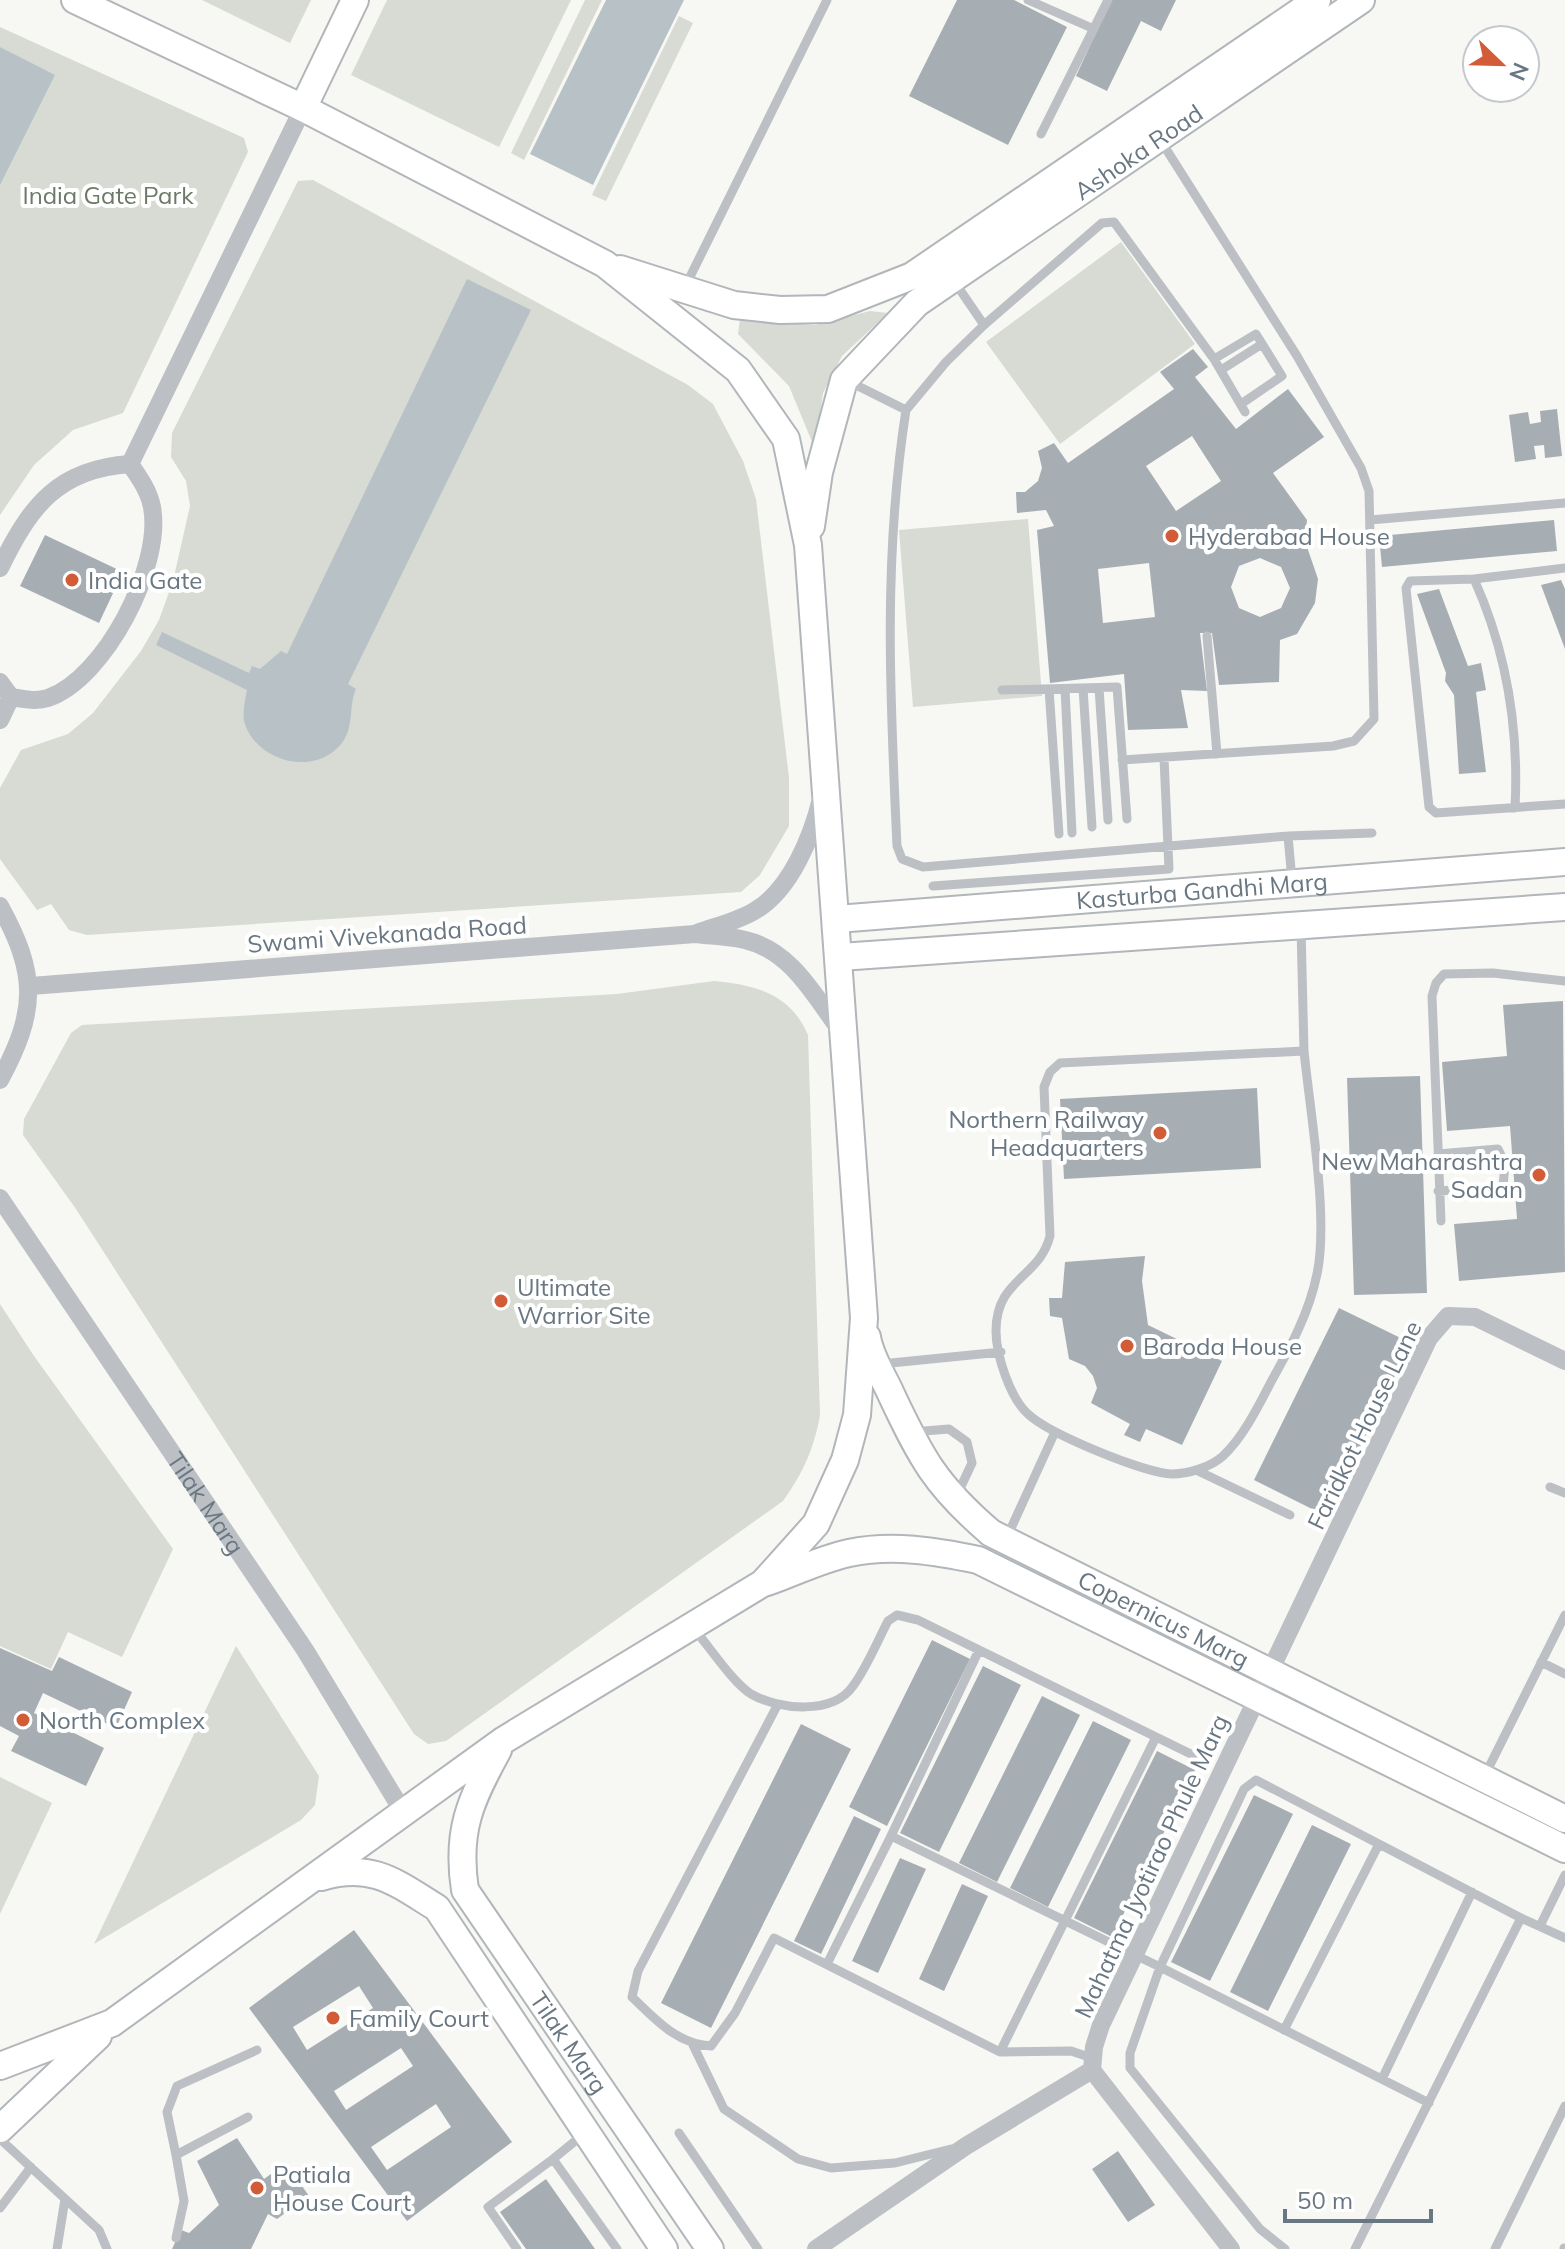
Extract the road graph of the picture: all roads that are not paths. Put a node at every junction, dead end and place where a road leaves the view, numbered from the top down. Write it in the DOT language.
graph roads {
  1 [pos="75,0"];
  2 [pos="355,0"];
  3 [pos="827,0"];
  4 [pos="1028,0"];
  5 [pos="1108,0"];
  6 [pos="1317,0"];
  7 [pos="1361,0"];
  8 [pos="1094,29"];
  9 [pos="303,108"];
  10 [pos="1041,134"];
  11 [pos="1159,138"];
  12 [pos="605,264"];
  13 [pos="953,279"];
  14 [pos="685,288"];
  15 [pos="984,325"];
  16 [pos="1262,344"];
  17 [pos="1214,359"];
  18 [pos="1221,370"];
  19 [pos="844,380"];
  20 [pos="906,410"];
  21 [pos="130,464"];
  22 [pos="1565,503"];
  23 [pos="1370,520"];
  24 [pos="808,545"];
  25 [pos="0,568"];
  26 [pos="1565,568"];
  27 [pos="1474,579"];
  28 [pos="1207,636"];
  29 [pos="1083,688"];
  30 [pos="1099,688"];
  31 [pos="1049,689"];
  32 [pos="1065,689"];
  33 [pos="6,690"];
  34 [pos="1002,690"];
  35 [pos="0,720"];
  36 [pos="1217,754"];
  37 [pos="1164,758"];
  38 [pos="1122,760"];
  39 [pos="826,776"];
  40 [pos="1565,804"];
  41 [pos="1515,808"];
  42 [pos="1127,819"];
  43 [pos="1108,820"];
  44 [pos="1092,827"];
  45 [pos="1072,833"];
  46 [pos="1372,833"];
  47 [pos="1059,834"];
  48 [pos="1288,836"];
  49 [pos="1169,847"];
  50 [pos="1565,862"];
  51 [pos="1292,883"];
  52 [pos="933,886"];
  53 [pos="0,906"];
  54 [pos="1565,907"];
  55 [pos="837,919"];
  56 [pos="1300,925"];
  57 [pos="695,934"];
  58 [pos="840,957"];
  59 [pos="1565,981"];
  60 [pos="31,986"];
  61 [pos="845,1037"];
  62 [pos="1304,1051"];
  63 [pos="0,1080"];
  64 [pos="1438,1154"];
  65 [pos="1438,1191"];
  66 [pos="0,1198"];
  67 [pos="1441,1221"];
  68 [pos="864,1318"];
  69 [pos="1001,1352"];
  70 [pos="1565,1361"];
  71 [pos="877,1364"];
  72 [pos="909,1432"];
  73 [pos="1055,1432"];
  74 [pos="1196,1470"];
  75 [pos="1550,1487"];
  76 [pos="1565,1493"];
  77 [pos="954,1502"];
  78 [pos="1290,1515"];
  79 [pos="998,1536"];
  80 [pos="978,1560"];
  81 [pos="763,1583"];
  82 [pos="1565,1615"];
  83 [pos="692,1627"];
  84 [pos="979,1650"];
  85 [pos="1541,1662"];
  86 [pos="1271,1672"];
  87 [pos="1565,1674"];
  88 [pos="1258,1698"];
  89 [pos="778,1704"];
  90 [pos="1156,1737"];
  91 [pos="504,1740"];
  92 [pos="1203,1760"];
  93 [pos="1484,1778"];
  94 [pos="405,1815"];
  95 [pos="1565,1819"];
  96 [pos="891,1836"];
  97 [pos="1379,1844"];
  98 [pos="1565,1849"];
  99 [pos="1565,1875"];
  100 [pos="302,1882"];
  101 [pos="1472,1892"];
  102 [pos="1521,1918"];
  103 [pos="1067,1922"];
  104 [pos="1540,1926"];
  105 [pos="1565,1938"];
  106 [pos="1135,1954"];
  107 [pos="827,1964"];
  108 [pos="1160,1967"];
  109 [pos="112,2023"];
  110 [pos="1284,2030"];
  111 [pos="693,2045"];
  112 [pos="257,2050"];
  113 [pos="1000,2052"];
  114 [pos="1092,2064"];
  115 [pos="0,2066"];
  116 [pos="1382,2079"];
  117 [pos="1429,2103"];
  118 [pos="1565,2106"];
  119 [pos="248,2117"];
  120 [pos="0,2129"];
  121 [pos="585,2133"];
  122 [pos="679,2133"];
  123 [pos="0,2139"];
  124 [pos="966,2146"];
  125 [pos="176,2155"];
  126 [pos="553,2159"];
  127 [pos="31,2167"];
  128 [pos="65,2199"];
  129 [pos="0,2208"];
  130 [pos="176,2238"];
  131 [pos="57,2249"];
  132 [pos="107,2249"];
  133 [pos="517,2249"];
  134 [pos="617,2249"];
  135 [pos="664,2249"];
  136 [pos="710,2249"];
  137 [pos="758,2249"];
  138 [pos="816,2249"];
  139 [pos="1231,2249"];
  140 [pos="1285,2249"];
  141 [pos="1355,2249"];
  142 [pos="1495,2249"];
  1 -- 9 [label="main road"];
  2 -- 9 [label="main road"];
  3 -- 14 [label="lane"];
  4 -- 8 [label="lane"];
  5 -- 8 [label="lane"];
  6 -- 14 [label="main road, Ashoka Road"];
  7 -- 11 [label="main road, Ashoka Road"];
  8 -- 10 [label="lane"];
  9 -- 12 [label="main road"];
  9 -- 21 [label="street"];
  11 -- 13 [label="main road, Ashoka Road"];
  11 -- 23 [label="lane"];
  12 -- 14 [label="main road, Ashoka Road"];
  12 -- 24 [label="main road"];
  13 -- 15 [label="lane"];
  13 -- 19 [label="main road, Ashoka Road"];
  15 -- 17 [label="lane"];
  15 -- 20 [label="lane"];
  16 -- 17 [label="lane"];
  16 -- 18 [label="lane"];
  16 -- 18 [label="lane"];
  17 -- 18 [label="lane"];
  19 -- 20 [label="lane"];
  19 -- 24 [label="main road"];
  20 -- 49 [label="lane"];
  21 -- 25 [label="street"];
  21 -- 33 [label="street"];
  22 -- 23 [label="lane"];
  23 -- 36 [label="lane"];
  24 -- 39 [label="main road"];
  26 -- 27 [label="lane"];
  27 -- 41 [label="lane"];
  27 -- 41 [label="lane"];
  28 -- 36 [label="lane"];
  29 -- 30 [label="lane"];
  29 -- 32 [label="lane"];
  29 -- 44 [label="lane"];
  30 -- 38 [label="lane"];
  30 -- 43 [label="lane"];
  31 -- 32 [label="lane"];
  31 -- 34 [label="lane"];
  31 -- 47 [label="lane"];
  32 -- 45 [label="lane"];
  33 -- 35 [label="street"];
  36 -- 37 [label="lane"];
  37 -- 38 [label="lane"];
  37 -- 49 [label="lane"];
  38 -- 42 [label="lane"];
  39 -- 55 [label="main road"];
  39 -- 57 [label="street"];
  40 -- 41 [label="lane"];
  46 -- 48 [label="lane"];
  48 -- 49 [label="lane"];
  48 -- 51 [label="lane"];
  49 -- 52 [label="lane"];
  50 -- 51 [label="main road, Kasturba Gandhi Marg"];
  51 -- 55 [label="main road, Kasturba Gandhi Marg"];
  53 -- 60 [label="street"];
  54 -- 56 [label="main road, Kasturba Gandhi Marg"];
  55 -- 58 [label="main road"];
  56 -- 58 [label="main road, Kasturba Gandhi Marg"];
  56 -- 62 [label="lane"];
  57 -- 60 [label="street, Swami Vivekanada Road"];
  57 -- 61 [label="street"];
  58 -- 61 [label="main road"];
  59 -- 64 [label="lane"];
  60 -- 63 [label="street"];
  61 -- 68 [label="main road"];
  62 -- 69 [label="lane"];
  62 -- 74 [label="lane"];
  64 -- 65 [label="lane"];
  64 -- 65 [label="lane"];
  65 -- 67 [label="lane"];
  66 -- 94 [label="street, Tilak Marg"];
  68 -- 71 [label="main road, Copernicus Marg"];
  68 -- 81 [label="main road"];
  69 -- 71 [label="lane"];
  69 -- 73 [label="lane"];
  70 -- 86 [label="street, Faridkot House Lane"];
  71 -- 72 [label="main road, Copernicus Marg"];
  72 -- 77 [label="main road, Copernicus Marg"];
  72 -- 77 [label="lane"];
  73 -- 74 [label="lane"];
  73 -- 79 [label="lane"];
  74 -- 78 [label="lane"];
  75 -- 76 [label="lane"];
  77 -- 79 [label="main road, Copernicus Marg"];
  79 -- 80 [label="main road"];
  79 -- 86 [label="main road, Copernicus Marg"];
  80 -- 81 [label="main road, Copernicus Marg"];
  80 -- 88 [label="main road, Copernicus Marg"];
  81 -- 83 [label="main road"];
  82 -- 85 [label="lane"];
  83 -- 89 [label="lane"];
  83 -- 91 [label="main road"];
  84 -- 89 [label="lane"];
  84 -- 90 [label="lane"];
  84 -- 96 [label="lane"];
  85 -- 87 [label="lane"];
  85 -- 93 [label="lane"];
  86 -- 88 [label="street, Mahatma Jyotirao Phule Marg"];
  86 -- 93 [label="main road, Copernicus Marg"];
  88 -- 98 [label="main road, Copernicus Marg"];
  88 -- 106 [label="street, Mahatma Jyotirao Phule Marg"];
  89 -- 111 [label="lane"];
  90 -- 92 [label="lane"];
  90 -- 103 [label="lane"];
  91 -- 94 [label="main road"];
  91 -- 136 [label="main road, Tilak Marg"];
  93 -- 95 [label="main road, Copernicus Marg"];
  94 -- 100 [label="main road"];
  96 -- 103 [label="lane"];
  96 -- 107 [label="lane"];
  97 -- 101 [label="lane"];
  97 -- 108 [label="lane"];
  97 -- 110 [label="lane"];
  99 -- 104 [label="lane"];
  100 -- 109 [label="main road"];
  100 -- 121 [label="main road, Tilak Marg"];
  101 -- 102 [label="lane"];
  101 -- 116 [label="lane"];
  102 -- 104 [label="lane"];
  102 -- 117 [label="lane"];
  103 -- 106 [label="lane"];
  103 -- 113 [label="lane"];
  104 -- 105 [label="lane"];
  106 -- 108 [label="lane"];
  106 -- 114 [label="street, Mahatma Jyotirao Phule Marg"];
  107 -- 111 [label="lane"];
  107 -- 113 [label="lane"];
  108 -- 110 [label="lane"];
  108 -- 140 [label="lane"];
  109 -- 115 [label="main road"];
  109 -- 120 [label="main road"];
  110 -- 116 [label="lane"];
  111 -- 124 [label="lane"];
  112 -- 125 [label="lane"];
  113 -- 114 [label="lane"];
  114 -- 124 [label="street"];
  114 -- 139 [label="street"];
  116 -- 117 [label="lane"];
  117 -- 141 [label="lane"];
  118 -- 142 [label="lane"];
  119 -- 125 [label="lane"];
  121 -- 126 [label="lane"];
  121 -- 135 [label="main road, Tilak Marg"];
  122 -- 137 [label="lane"];
  123 -- 127 [label="lane"];
  124 -- 138 [label="street"];
  125 -- 130 [label="lane"];
  126 -- 133 [label="lane"];
  126 -- 134 [label="lane"];
  127 -- 128 [label="lane"];
  127 -- 129 [label="lane"];
  128 -- 131 [label="lane"];
  128 -- 132 [label="lane"];
}
